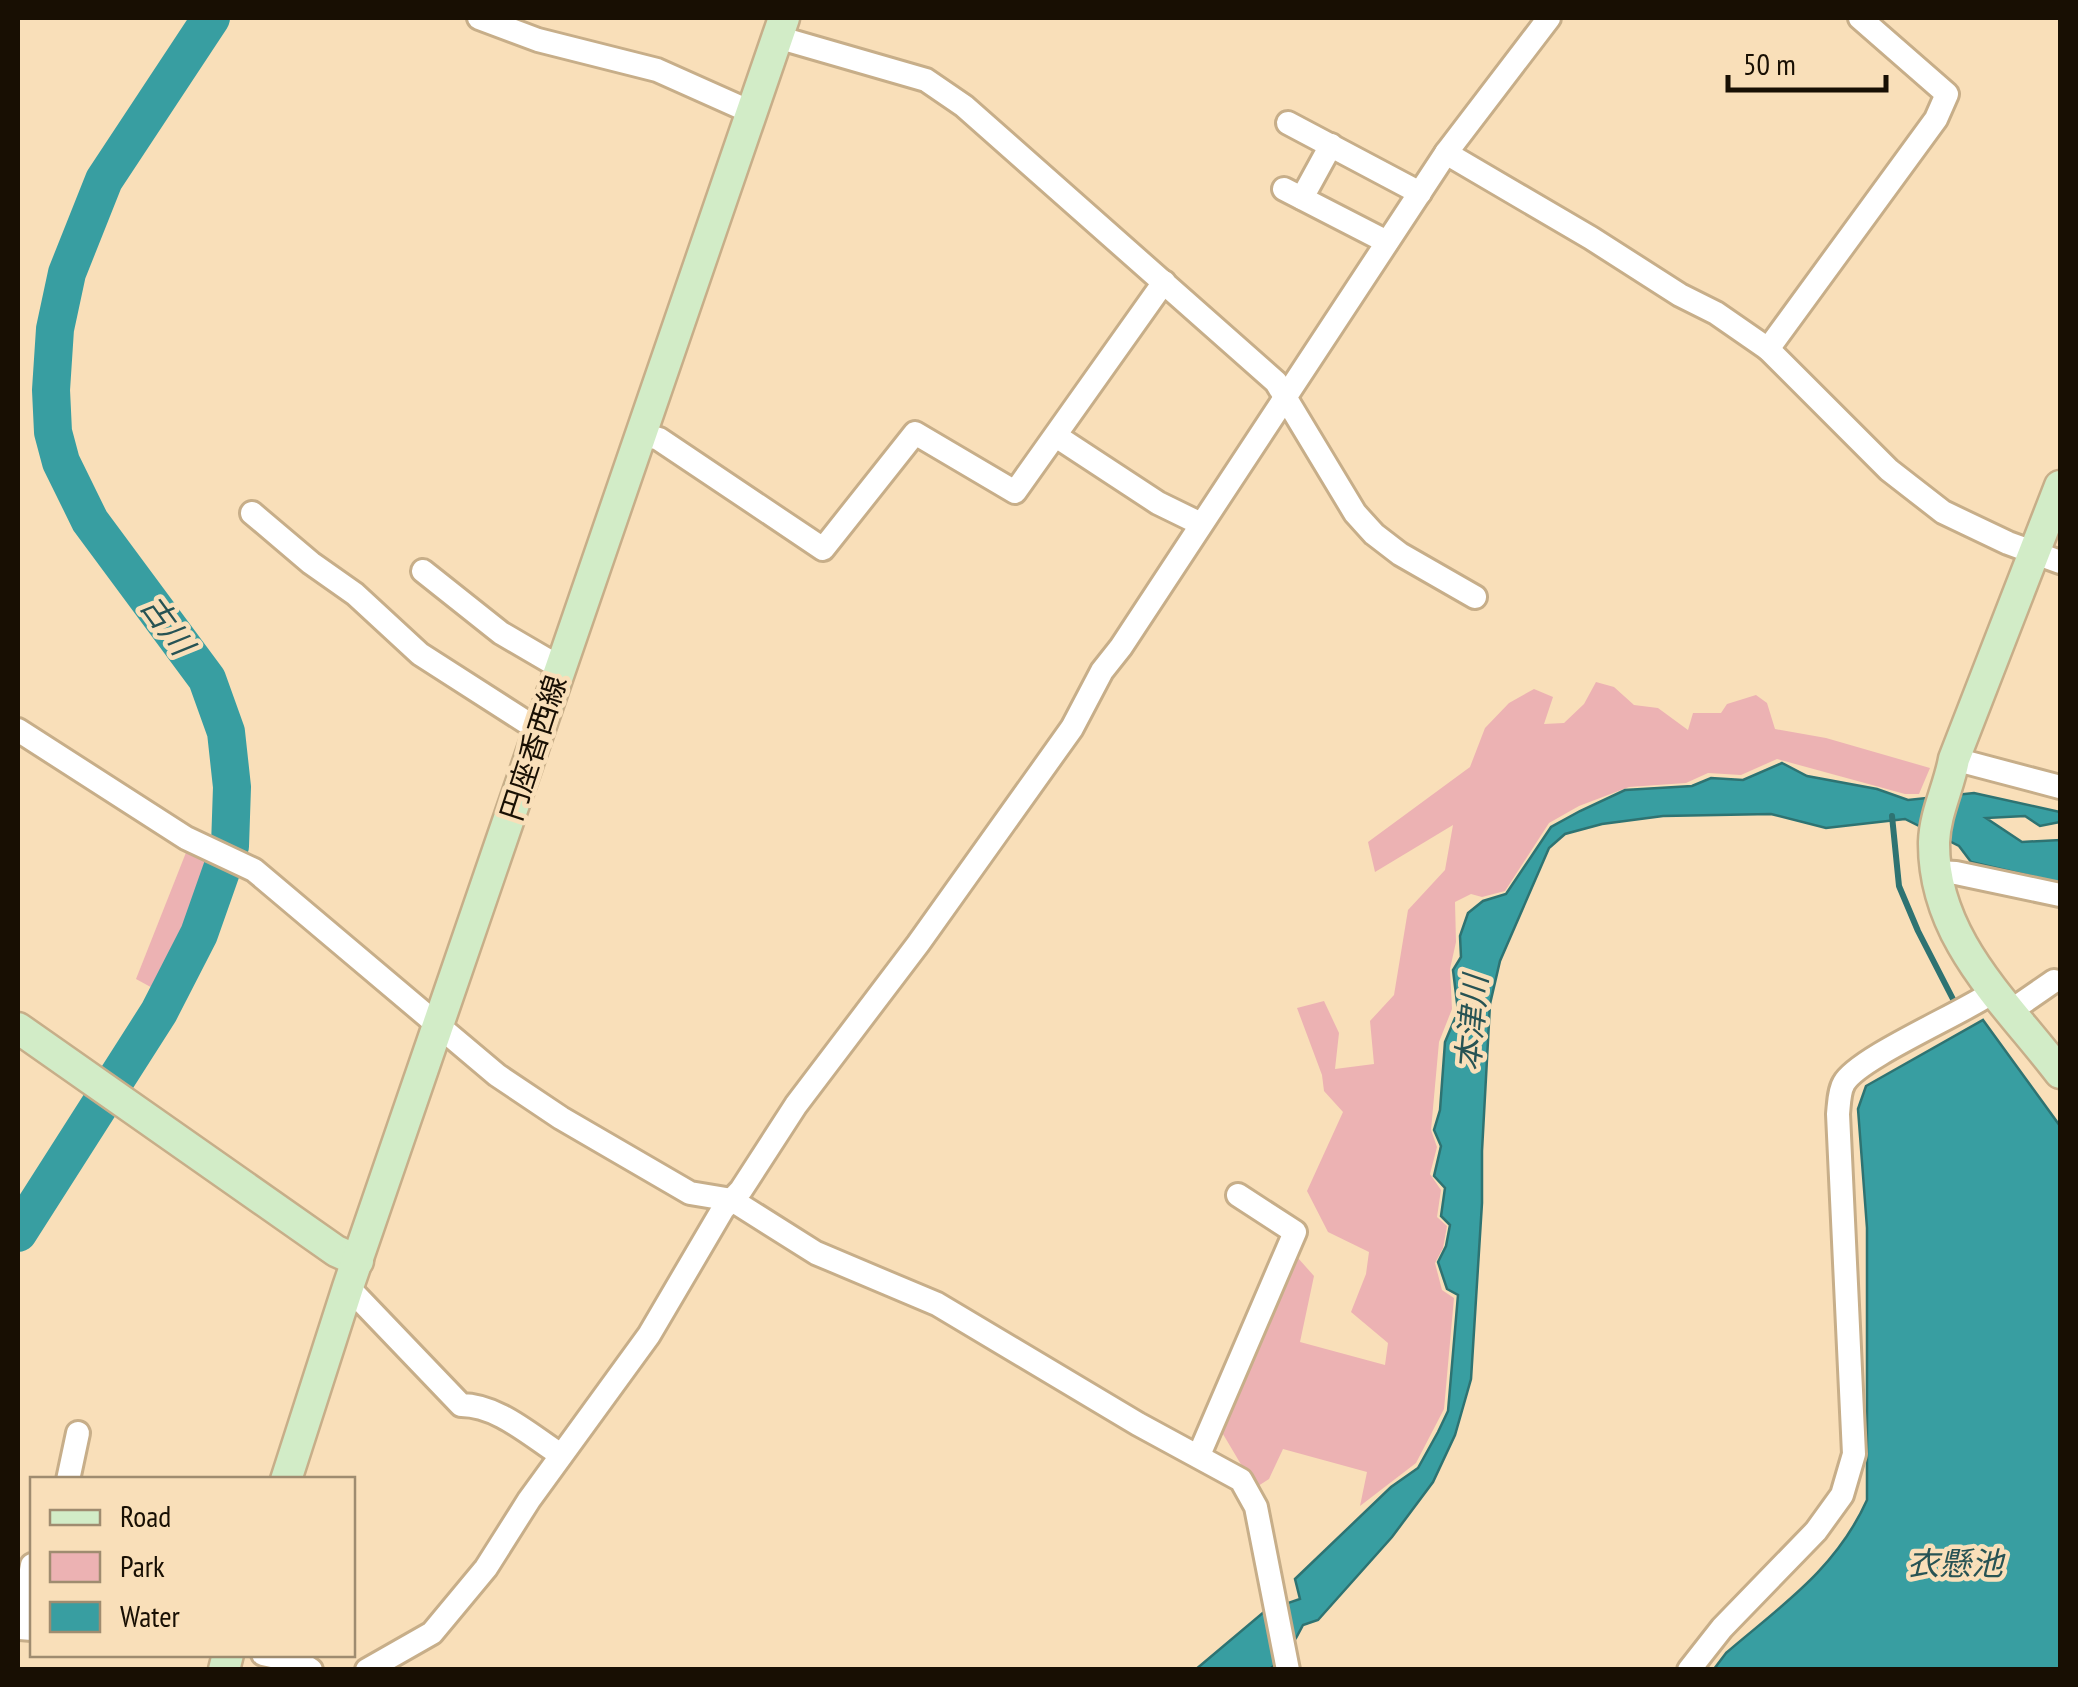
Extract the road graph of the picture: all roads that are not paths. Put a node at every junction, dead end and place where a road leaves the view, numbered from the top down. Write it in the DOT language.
graph roads {
  1 [pos="479,18"];
  2 [pos="1549,18"];
  3 [pos="1860,18"];
  4 [pos="780,27"];
  5 [pos="751,112"];
  6 [pos="1288,122"];
  7 [pos="1331,145"];
  8 [pos="1446,153"];
  9 [pos="1420,193"];
  10 [pos="1388,242"];
  11 [pos="1164,282"];
  12 [pos="1768,349"];
  13 [pos="1284,394"];
  14 [pos="642,434"];
  15 [pos="1056,436"];
  16 [pos="2060,486"];
  17 [pos="252,513"];
  18 [pos="1200,524"];
  19 [pos="2047,557"];
  20 [pos="423,571"];
  21 [pos="1475,597"];
  22 [pos="561,668"];
  23 [pos="18,730"];
  24 [pos="540,731"];
  25 [pos="1953,764"];
  26 [pos="2060,787"];
  27 [pos="1937,869"];
  28 [pos="2060,895"];
  29 [pos="2054,981"];
  30 [pos="2002,1001"];
  31 [pos="439,1025"];
  32 [pos="18,1028"];
  33 [pos="2060,1073"];
  34 [pos="1238,1195"];
  35 [pos="732,1200"];
  36 [pos="353,1274"];
  37 [pos="78,1433"];
  38 [pos="561,1455"];
  39 [pos="1199,1455"];
  40 [pos="69,1477"];
  41 [pos="287,1477"];
  42 [pos="30,1576"];
  43 [pos="30,1629"];
  44 [pos="276,1657"];
  45 [pos="1288,1668"];
  46 [pos="311,1670"];
  47 [pos="367,1670"];
  48 [pos="1689,1670"];
  1 -- 5 [label="street"];
  2 -- 8 [label="street"];
  3 -- 12 [label="street"];
  4 -- 5 [label="main road, 円座香西線"];
  4 -- 11 [label="street"];
  5 -- 14 [label="main road, 円座香西線"];
  6 -- 7 [label="street"];
  7 -- 9 [label="street"];
  7 -- 10 [label="street"];
  8 -- 9 [label="street"];
  8 -- 12 [label="street"];
  9 -- 10 [label="street"];
  10 -- 13 [label="street"];
  11 -- 13 [label="street"];
  11 -- 15 [label="street"];
  12 -- 19 [label="street"];
  13 -- 18 [label="street"];
  13 -- 21 [label="street"];
  14 -- 15 [label="street"];
  14 -- 22 [label="main road, 円座香西線"];
  15 -- 18 [label="street"];
  16 -- 19 [label="main road"];
  17 -- 24 [label="street"];
  18 -- 35 [label="street"];
  19 -- 25 [label="main road"];
  20 -- 22 [label="street"];
  22 -- 24 [label="main road, 円座香西線"];
  23 -- 31 [label="street"];
  24 -- 31 [label="main road, 円座香西線"];
  25 -- 26 [label="street"];
  25 -- 27 [label="main road"];
  27 -- 28 [label="street"];
  27 -- 30 [label="main road"];
  29 -- 30 [label="street"];
  30 -- 33 [label="main road"];
  30 -- 48 [label="street"];
  31 -- 35 [label="street"];
  31 -- 36 [label="main road, 円座香西線"];
  32 -- 36 [label="main road"];
  34 -- 39 [label="street"];
  35 -- 38 [label="street"];
  35 -- 39 [label="street"];
  36 -- 38 [label="street"];
  36 -- 41 [label="main road, 円座香西線"];
  37 -- 40 [label="street"];
  38 -- 47 [label="street"];
  39 -- 45 [label="street"];
  42 -- 43 [label="street"];
  44 -- 46 [label="street"];
}
